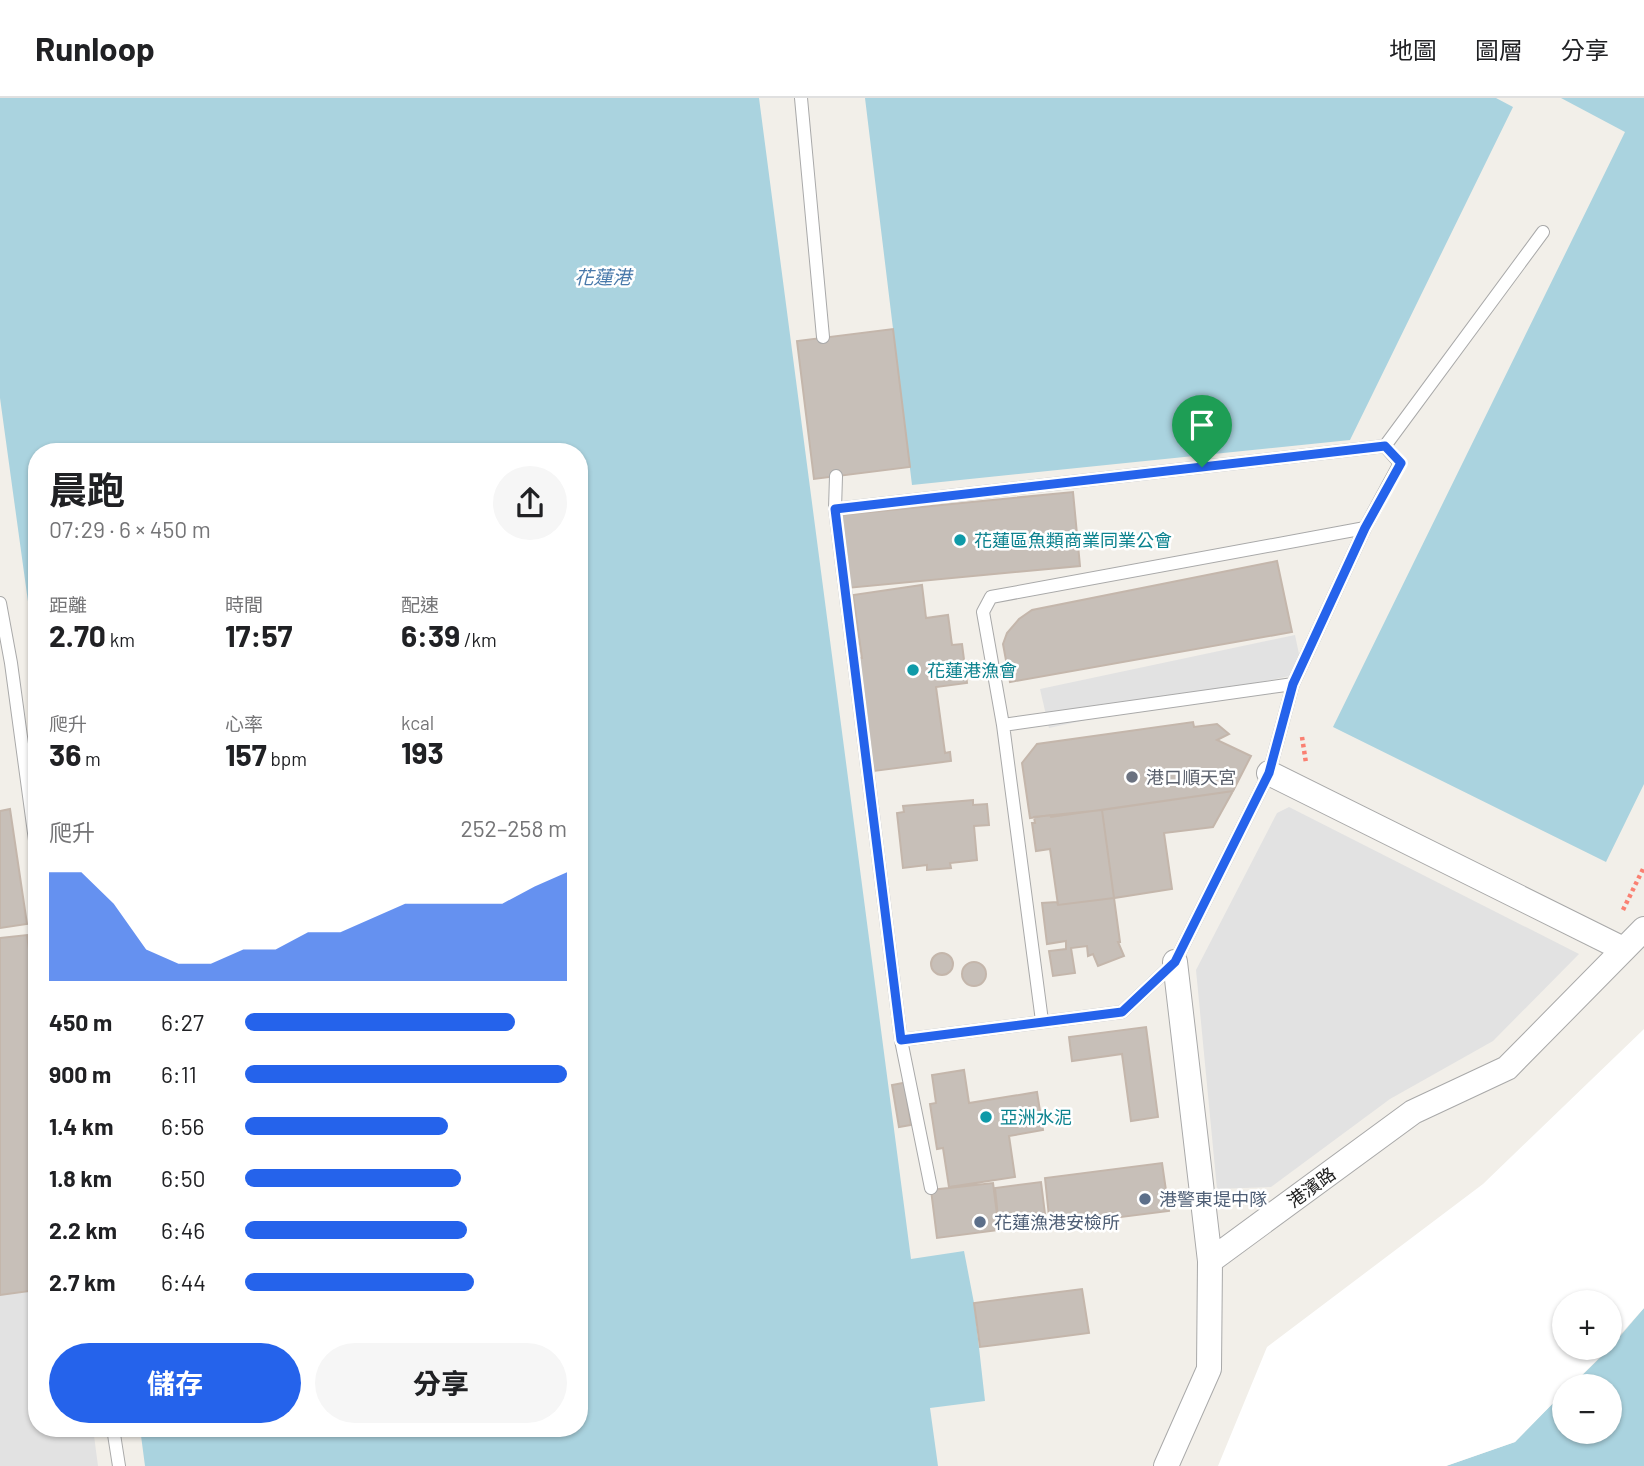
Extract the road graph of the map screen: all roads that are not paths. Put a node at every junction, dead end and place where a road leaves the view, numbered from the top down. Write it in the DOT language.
graph roads {
  1 [pos="802,98"];
  2 [pos="1543,232"];
  3 [pos="823,337"];
  4 [pos="1385,446"];
  5 [pos="835,476"];
  6 [pos="835,509"];
  7 [pos="1365,528"];
  8 [pos="0,604"];
  9 [pos="1293,684"];
  10 [pos="1003,725"];
  11 [pos="1269,773"];
  12 [pos="28,789"];
  13 [pos="1644,929"];
  14 [pos="1623,949"];
  15 [pos="1175,962"];
  16 [pos="1042,1021"];
  17 [pos="901,1040"];
  18 [pos="931,1188"];
  19 [pos="1210,1261"];
  20 [pos="114,1437"];
  21 [pos="119,1466"];
  22 [pos="1166,1466"];
  1 -- 3 [label="lane"];
  2 -- 4 [label="lane"];
  4 -- 6 [label="lane"];
  4 -- 7 [label="lane"];
  5 -- 6 [label="lane"];
  6 -- 17 [label="lane"];
  7 -- 9 [label="lane"];
  7 -- 10 [label="lane"];
  8 -- 12 [label="lane"];
  9 -- 10 [label="lane"];
  9 -- 11 [label="lane"];
  10 -- 16 [label="lane"];
  11 -- 14 [label="street"];
  11 -- 15 [label="lane"];
  13 -- 14 [label="street, 港濱路"];
  14 -- 19 [label="street, 港濱路"];
  15 -- 16 [label="lane"];
  15 -- 19 [label="street"];
  16 -- 17 [label="lane"];
  17 -- 18 [label="lane"];
  19 -- 22 [label="street"];
  20 -- 21 [label="lane"];
}
